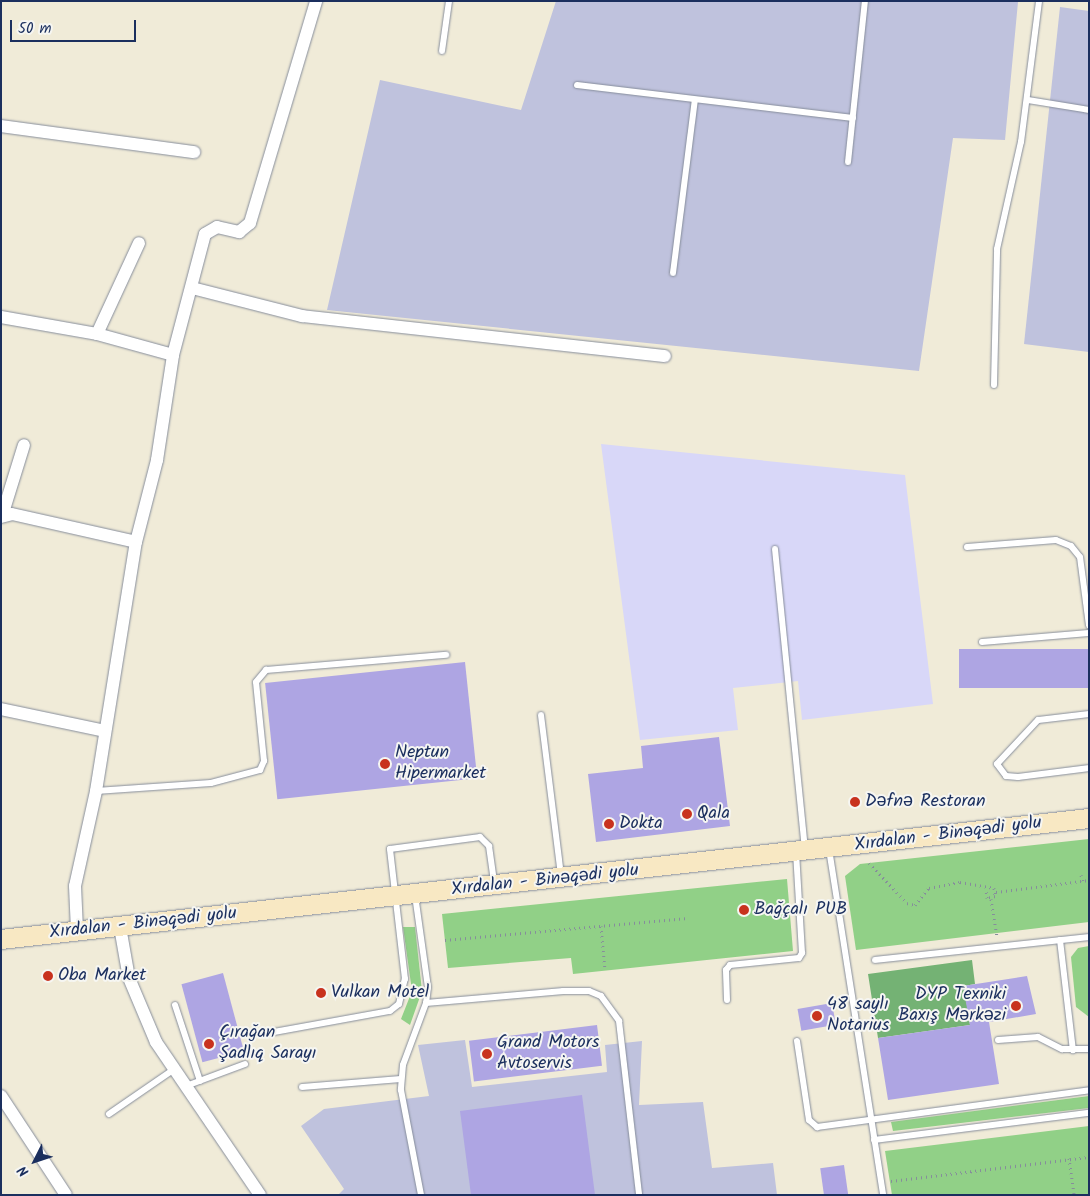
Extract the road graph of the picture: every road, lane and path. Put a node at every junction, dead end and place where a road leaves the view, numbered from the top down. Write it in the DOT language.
graph roads {
  1 [pos="316,1"];
  2 [pos="449,1"];
  3 [pos="865,1"];
  4 [pos="1039,1"];
  5 [pos="442,52"];
  6 [pos="577,86"];
  7 [pos="695,100"];
  8 [pos="1028,100"];
  9 [pos="1089,110"];
  10 [pos="853,118"];
  11 [pos="1,126"];
  12 [pos="194,152"];
  13 [pos="848,162"];
  14 [pos="139,243"];
  15 [pos="673,273"];
  16 [pos="192,288"];
  17 [pos="1,316"];
  18 [pos="97,334"];
  19 [pos="173,354"];
  20 [pos="665,356"];
  21 [pos="994,386"];
  22 [pos="24,445"];
  23 [pos="2,517"];
  24 [pos="136,542"];
  25 [pos="967,547"];
  26 [pos="775,549"];
  27 [pos="1089,625"];
  28 [pos="1089,633"];
  29 [pos="982,642"];
  30 [pos="446,654"];
  31 [pos="1,709"];
  32 [pos="1089,714"];
  33 [pos="541,715"];
  34 [pos="105,731"];
  35 [pos="1089,768"];
  36 [pos="96,790"];
  37 [pos="1089,818"];
  38 [pos="829,849"];
  39 [pos="801,852"];
  40 [pos="869,863"];
  41 [pos="1081,875"];
  42 [pos="561,879"];
  43 [pos="1089,880"];
  44 [pos="1083,881"];
  45 [pos="495,886"];
  46 [pos="986,889"];
  47 [pos="996,892"];
  48 [pos="415,895"];
  49 [pos="393,898"];
  50 [pos="992,899"];
  51 [pos="685,918"];
  52 [pos="601,926"];
  53 [pos="120,927"];
  54 [pos="77,930"];
  55 [pos="1089,937"];
  56 [pos="1,939"];
  57 [pos="445,940"];
  58 [pos="1060,940"];
  59 [pos="998,947"];
  60 [pos="875,960"];
  61 [pos="605,970"];
  62 [pos="727,1000"];
  63 [pos="426,1003"];
  64 [pos="175,1005"];
  65 [pos="274,1032"];
  66 [pos="998,1040"];
  67 [pos="797,1041"];
  68 [pos="1089,1049"];
  69 [pos="1073,1050"];
  70 [pos="245,1064"];
  71 [pos="173,1070"];
  72 [pos="401,1079"];
  73 [pos="200,1081"];
  74 [pos="185,1087"];
  75 [pos="302,1087"];
  76 [pos="1089,1090"];
  77 [pos="1,1096"];
  78 [pos="1089,1113"];
  79 [pos="109,1114"];
  80 [pos="870,1118"];
  81 [pos="874,1140"];
  82 [pos="1089,1157"];
  83 [pos="1069,1158"];
  84 [pos="890,1181"];
  85 [pos="66,1195"];
  86 [pos="260,1195"];
  87 [pos="422,1195"];
  88 [pos="639,1195"];
  89 [pos="883,1195"];
  90 [pos="1074,1195"];
  1 -- 16 [label="street"];
  2 -- 5 [label="lane"];
  3 -- 10 [label="lane"];
  4 -- 8 [label="lane"];
  6 -- 7 [label="lane"];
  7 -- 10 [label="lane"];
  7 -- 15 [label="lane"];
  8 -- 9 [label="lane"];
  8 -- 21 [label="lane"];
  10 -- 13 [label="lane"];
  11 -- 12 [label="street"];
  14 -- 18 [label="street"];
  16 -- 19 [label="street"];
  16 -- 20 [label="street"];
  17 -- 18 [label="street"];
  18 -- 19 [label="street"];
  19 -- 24 [label="street"];
  22 -- 23 [label="street"];
  23 -- 24 [label="street"];
  24 -- 34 [label="street"];
  25 -- 27 [label="lane"];
  26 -- 39 [label="lane"];
  28 -- 29 [label="lane"];
  30 -- 36 [label="lane"];
  31 -- 34 [label="street"];
  32 -- 35 [label="lane"];
  33 -- 42 [label="lane"];
  34 -- 36 [label="street"];
  36 -- 54 [label="street"];
  37 -- 38 [label="main road, Xırdalan - Binəqədi yolu"];
  38 -- 39 [label="main road, Xırdalan - Binəqədi yolu"];
  38 -- 80 [label="lane"];
  39 -- 42 [label="main road, Xırdalan - Binəqədi yolu"];
  39 -- 62 [label="lane"];
  40 -- 46 [label="path"];
  41 -- 44 [label="path"];
  42 -- 45 [label="main road, Xırdalan - Binəqədi yolu"];
  43 -- 44 [label="path"];
  44 -- 47 [label="path"];
  45 -- 48 [label="main road, Xırdalan - Binəqədi yolu"];
  45 -- 49 [label="lane"];
  46 -- 47 [label="path"];
  46 -- 50 [label="path"];
  47 -- 50 [label="path"];
  48 -- 49 [label="main road, Xırdalan - Binəqədi yolu"];
  48 -- 63 [label="lane"];
  49 -- 53 [label="main road, Xırdalan - Binəqədi yolu"];
  49 -- 65 [label="lane"];
  50 -- 59 [label="path"];
  51 -- 52 [label="path"];
  52 -- 57 [label="path"];
  52 -- 61 [label="path"];
  53 -- 54 [label="main road, Xırdalan - Binəqədi yolu"];
  53 -- 71 [label="street"];
  54 -- 56 [label="main road, Xırdalan - Binəqədi yolu"];
  55 -- 58 [label="lane"];
  58 -- 59 [label="lane"];
  58 -- 69 [label="lane"];
  59 -- 60 [label="lane"];
  63 -- 72 [label="lane"];
  63 -- 88 [label="lane"];
  64 -- 73 [label="lane"];
  66 -- 69 [label="lane"];
  67 -- 80 [label="lane"];
  68 -- 69 [label="lane"];
  70 -- 73 [label="lane"];
  71 -- 74 [label="street"];
  71 -- 79 [label="lane"];
  72 -- 75 [label="lane"];
  72 -- 87 [label="lane"];
  73 -- 74 [label="lane"];
  74 -- 86 [label="street"];
  76 -- 80 [label="lane"];
  77 -- 85 [label="street"];
  78 -- 81 [label="lane"];
  80 -- 81 [label="lane"];
  81 -- 89 [label="lane"];
  82 -- 83 [label="path"];
  83 -- 84 [label="path"];
  83 -- 90 [label="path"];
}
